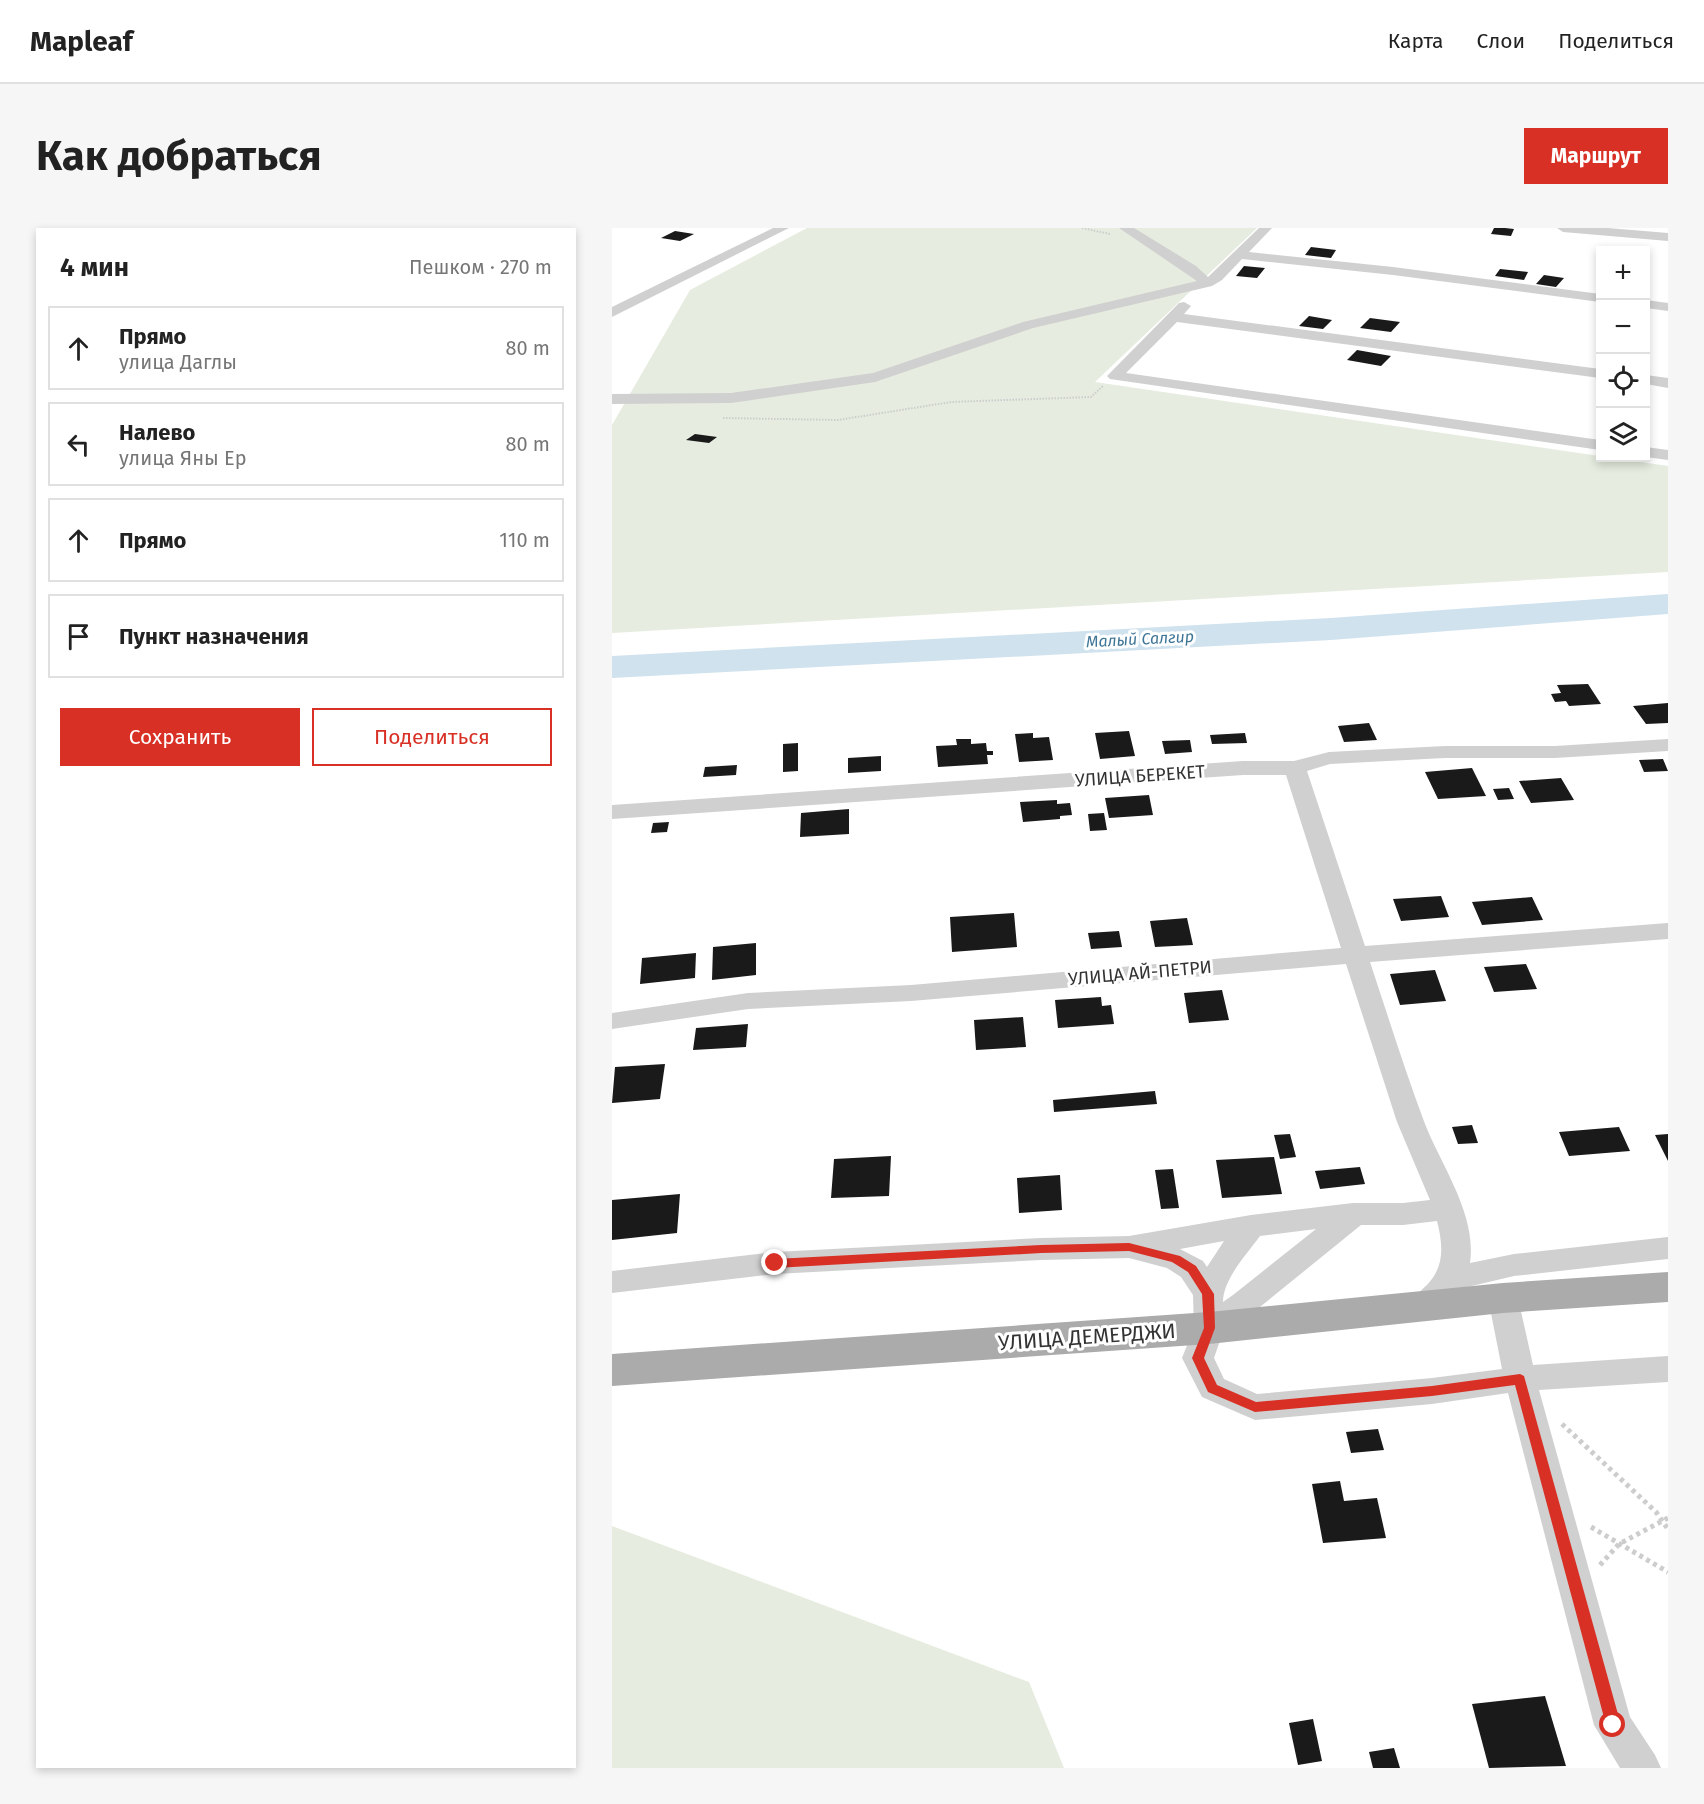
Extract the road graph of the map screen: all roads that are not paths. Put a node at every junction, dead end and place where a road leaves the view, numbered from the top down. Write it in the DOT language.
graph roads {
  1 [pos="783,228"];
  2 [pos="1125,228"];
  3 [pos="1266,228"];
  4 [pos="1563,228"];
  5 [pos="1668,237"];
  6 [pos="1238,255"];
  7 [pos="1207,283"];
  8 [pos="1596,297"];
  9 [pos="1650,305"];
  10 [pos="1668,307"];
  11 [pos="612,313"];
  12 [pos="1173,317"];
  13 [pos="1596,373"];
  14 [pos="1650,381"];
  15 [pos="1668,383"];
  16 [pos="612,399"];
  17 [pos="1596,444"];
  18 [pos="1650,453"];
  19 [pos="1668,455"];
  20 [pos="1668,745"];
  21 [pos="1294,768"];
  22 [pos="612,812"];
  23 [pos="1668,931"];
  24 [pos="1355,955"];
  25 [pos="612,1021"];
  26 [pos="1447,1209"];
  27 [pos="1353,1214"];
  28 [pos="1251,1226"];
  29 [pos="1662,1244"];
  30 [pos="1129,1247"];
  31 [pos="1450,1279"];
  32 [pos="612,1282"];
  33 [pos="1668,1287"];
  34 [pos="1503,1298"];
  35 [pos="1423,1307"];
  36 [pos="1209,1311"];
  37 [pos="612,1370"];
  38 [pos="1668,1370"];
  39 [pos="1520,1379"];
  40 [pos="1642,1768"];
  1 -- 11 [label="street"];
  2 -- 7 [label="street"];
  3 -- 6 [label="street"];
  4 -- 5 [label="street"];
  6 -- 7 [label="street"];
  6 -- 8 [label="street"];
  7 -- 12 [label="street"];
  7 -- 16 [label="street"];
  9 -- 10 [label="street"];
  12 -- 13 [label="street"];
  12 -- 17 [label="street"];
  14 -- 15 [label="street"];
  18 -- 19 [label="street"];
  20 -- 21 [label="street, УЛИЦА БЕРЕКЕТ"];
  21 -- 22 [label="street, УЛИЦА БЕРЕКЕТ"];
  21 -- 24 [label="street"];
  23 -- 24 [label="street, УЛИЦА АЙ-ПЕТРИ"];
  24 -- 25 [label="street, УЛИЦА АЙ-ПЕТРИ"];
  24 -- 26 [label="street"];
  26 -- 27 [label="street"];
  26 -- 31 [label="street"];
  27 -- 28 [label="street"];
  27 -- 36 [label="street"];
  28 -- 30 [label="street"];
  28 -- 36 [label="street"];
  29 -- 31 [label="street"];
  30 -- 32 [label="street"];
  30 -- 36 [label="street"];
  31 -- 35 [label="street"];
  33 -- 34 [label="main road, УЛИЦА ДЕМЕРДЖИ"];
  34 -- 35 [label="main road, УЛИЦА ДЕМЕРДЖИ"];
  34 -- 39 [label="street"];
  35 -- 36 [label="main road, УЛИЦА ДЕМЕРДЖИ"];
  36 -- 37 [label="main road, УЛИЦА ДЕМЕРДЖИ"];
  36 -- 39 [label="street"];
  38 -- 39 [label="street"];
  39 -- 40 [label="street"];
}
